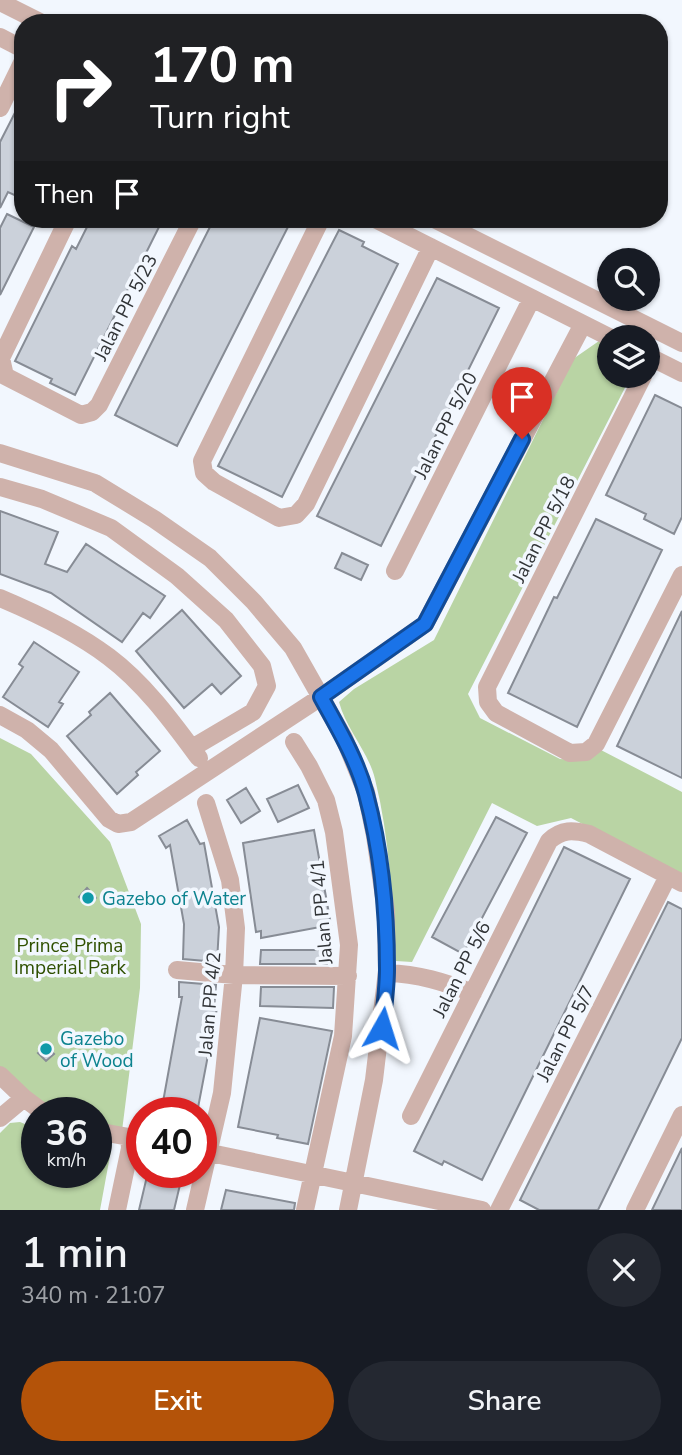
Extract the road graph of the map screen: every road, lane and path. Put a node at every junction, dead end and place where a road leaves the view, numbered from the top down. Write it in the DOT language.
graph roads {
  1 [pos="0,2"];
  2 [pos="24,14"];
  3 [pos="14,79"];
  4 [pos="0,108"];
  5 [pos="64,228"];
  6 [pos="188,228"];
  7 [pos="317,228"];
  8 [pos="393,228"];
  9 [pos="452,228"];
  10 [pos="431,247"];
  11 [pos="532,298"];
  12 [pos="583,324"];
  13 [pos="597,331"];
  14 [pos="682,343"];
  15 [pos="660,364"];
  16 [pos="682,373"];
  17 [pos="637,388"];
  18 [pos="0,453"];
  19 [pos="0,487"];
  20 [pos="395,571"];
  21 [pos="682,575"];
  22 [pos="0,598"];
  23 [pos="321,697"];
  24 [pos="0,715"];
  25 [pos="294,742"];
  26 [pos="192,748"];
  27 [pos="208,769"];
  28 [pos="206,803"];
  29 [pos="675,879"];
  30 [pos="177,970"];
  31 [pos="387,973"];
  32 [pos="234,975"];
  33 [pos="348,976"];
  34 [pos="473,993"];
  35 [pos="0,1075"];
  36 [pos="23,1097"];
  37 [pos="21,1100"];
  38 [pos="217,1110"];
  39 [pos="682,1115"];
  40 [pos="411,1116"];
  41 [pos="0,1118"];
  42 [pos="112,1134"];
  43 [pos="217,1154"];
  44 [pos="312,1173"];
  45 [pos="353,1183"];
  46 [pos="199,1188"];
  47 [pos="117,1210"];
  48 [pos="195,1210"];
  49 [pos="305,1210"];
  50 [pos="348,1210"];
  51 [pos="482,1210"];
  52 [pos="499,1210"];
  53 [pos="635,1210"];
  1 -- 2 [label="street"];
  3 -- 4 [label="street"];
  5 -- 6 [label="street, Jalan PP 5/23"];
  7 -- 10 [label="street"];
  8 -- 10 [label="street"];
  9 -- 14 [label="street"];
  10 -- 11 [label="street"];
  11 -- 12 [label="street"];
  11 -- 20 [label="street, Jalan PP 5/20"];
  12 -- 13 [label="street"];
  12 -- 23 [label="street"];
  15 -- 16 [label="street"];
  17 -- 21 [label="street, Jalan PP 5/18"];
  18 -- 23 [label="street"];
  19 -- 26 [label="street"];
  22 -- 26 [label="street"];
  23 -- 27 [label="street"];
  23 -- 31 [label="street"];
  24 -- 27 [label="street"];
  25 -- 33 [label="street, Jalan PP 4/1"];
  26 -- 27 [label="street"];
  28 -- 32 [label="street, Jalan PP 4/2"];
  29 -- 34 [label="street, Jalan PP 5/6"];
  29 -- 52 [label="street, Jalan PP 5/7"];
  30 -- 32 [label="street"];
  31 -- 34 [label="street"];
  31 -- 45 [label="street"];
  32 -- 33 [label="street"];
  32 -- 38 [label="street, Jalan PP 4/2"];
  33 -- 44 [label="street, Jalan PP 4/1"];
  34 -- 40 [label="street, Jalan PP 5/6"];
  35 -- 36 [label="street"];
  37 -- 41 [label="street"];
  39 -- 53 [label="street"];
  42 -- 47 [label="street"];
  43 -- 44 [label="street"];
  44 -- 45 [label="street"];
  44 -- 49 [label="street, Jalan PP 4/1"];
  45 -- 50 [label="street"];
  45 -- 51 [label="street"];
  46 -- 48 [label="street, Jalan PP 4/2"];
}
